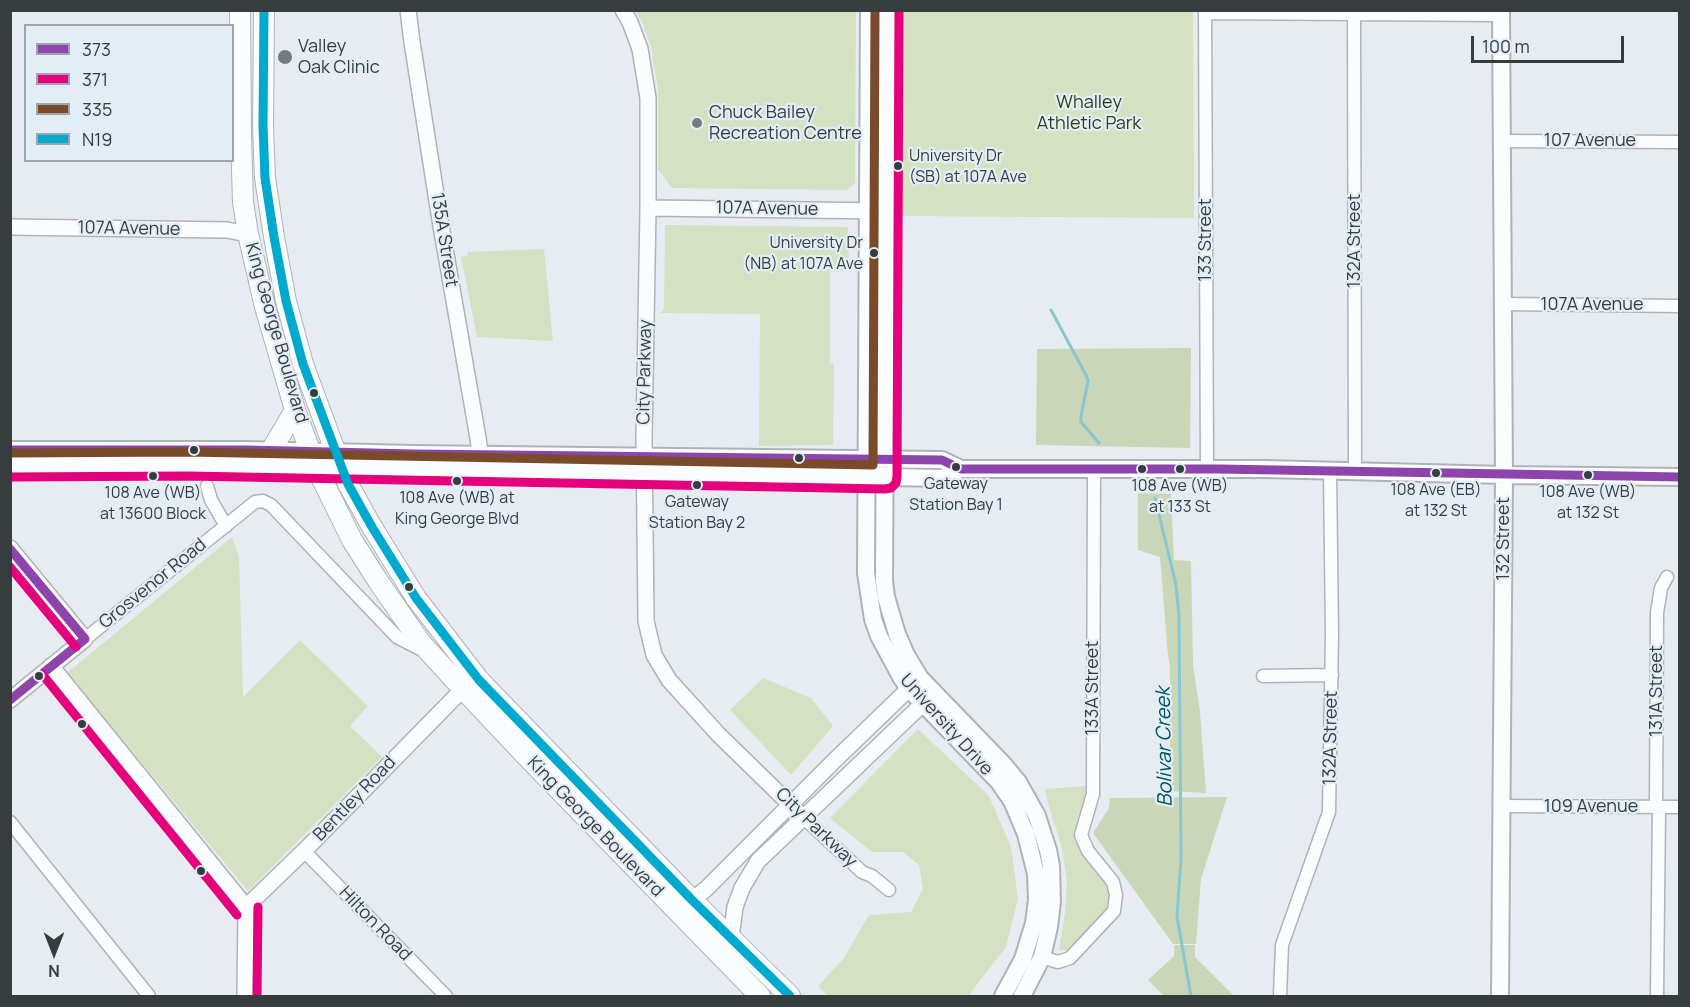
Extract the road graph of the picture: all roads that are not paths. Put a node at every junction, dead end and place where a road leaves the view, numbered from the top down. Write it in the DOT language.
graph roads {
  1 [pos="240,10"];
  2 [pos="408,10"];
  3 [pos="622,10"];
  4 [pos="869,10"];
  5 [pos="887,10"];
  6 [pos="264,11"];
  7 [pos="1205,12"];
  8 [pos="1354,12"];
  9 [pos="1501,13"];
  10 [pos="1502,141"];
  11 [pos="1680,141"];
  12 [pos="648,208"];
  13 [pos="869,211"];
  14 [pos="886,211"];
  15 [pos="10,227"];
  16 [pos="248,234"];
  17 [pos="1504,304"];
  18 [pos="1680,306"];
  19 [pos="295,410"];
  20 [pos="10,450"];
  21 [pos="271,451"];
  22 [pos="876,459"];
  23 [pos="313,460"];
  24 [pos="338,460"];
  25 [pos="481,462"];
  26 [pos="645,464"];
  27 [pos="10,465"];
  28 [pos="961,469"];
  29 [pos="1094,469"];
  30 [pos="1207,469"];
  31 [pos="1330,471"];
  32 [pos="1355,471"];
  33 [pos="1504,475"];
  34 [pos="876,476"];
  35 [pos="1680,477"];
  36 [pos="207,486"];
  37 [pos="271,505"];
  38 [pos="226,526"];
  39 [pos="10,548"];
  40 [pos="1668,577"];
  41 [pos="85,639"];
  42 [pos="433,656"];
  43 [pos="51,666"];
  44 [pos="1263,675"];
  45 [pos="1332,675"];
  46 [pos="914,683"];
  47 [pos="463,689"];
  48 [pos="929,699"];
  49 [pos="10,700"];
  50 [pos="791,805"];
  51 [pos="1502,806"];
  52 [pos="1657,807"];
  53 [pos="1680,807"];
  54 [pos="804,818"];
  55 [pos="10,822"];
  56 [pos="304,851"];
  57 [pos="889,890"];
  58 [pos="692,900"];
  59 [pos="246,907"];
  60 [pos="731,937"];
  61 [pos="1042,957"];
  62 [pos="149,996"];
  63 [pos="245,996"];
  64 [pos="446,996"];
  65 [pos="760,996"];
  66 [pos="790,996"];
  67 [pos="1003,996"];
  68 [pos="1022,996"];
  69 [pos="1280,996"];
  70 [pos="1500,996"];
  71 [pos="1657,996"];
  1 -- 16 [label="main road, King George Boulevard"];
  2 -- 25 [label="street, 135A Street"];
  3 -- 12 [label="street, City Parkway"];
  4 -- 13 [label="main road, University Drive"];
  5 -- 14 [label="main road, University Drive"];
  6 -- 24 [label="main road, King George Boulevard"];
  7 -- 8 [label="street"];
  7 -- 30 [label="street, 133 Street"];
  8 -- 9 [label="street"];
  8 -- 32 [label="street, 132A Street"];
  9 -- 10 [label="main road, 132 Street"];
  10 -- 11 [label="street, 107 Avenue"];
  10 -- 17 [label="main road, 132 Street"];
  12 -- 13 [label="street, 107A Avenue"];
  12 -- 26 [label="street, City Parkway"];
  13 -- 14 [label="street, 107A Avenue"];
  13 -- 22 [label="main road, University Drive"];
  14 -- 22 [label="main road, University Drive"];
  15 -- 16 [label="street, 107A Avenue"];
  16 -- 19 [label="main road, King George Boulevard"];
  17 -- 18 [label="street, 107A Avenue"];
  17 -- 33 [label="main road, 132 Street"];
  19 -- 21 [label="main road"];
  19 -- 23 [label="main road, King George Boulevard"];
  20 -- 21 [label="main road"];
  21 -- 23 [label="main road"];
  22 -- 26 [label="main road"];
  22 -- 28 [label="main road"];
  22 -- 34 [label="main road, University Drive"];
  23 -- 24 [label="main road"];
  23 -- 27 [label="main road"];
  23 -- 42 [label="main road, King George Boulevard"];
  24 -- 25 [label="main road"];
  24 -- 58 [label="main road, King George Boulevard"];
  25 -- 26 [label="main road"];
  26 -- 34 [label="main road"];
  26 -- 50 [label="street, City Parkway"];
  28 -- 29 [label="main road"];
  28 -- 34 [label="main road"];
  29 -- 30 [label="main road"];
  29 -- 61 [label="street, 133A Street"];
  30 -- 31 [label="main road"];
  31 -- 32 [label="main road"];
  31 -- 45 [label="street, 132A Street"];
  32 -- 33 [label="main road"];
  33 -- 35 [label="main road"];
  33 -- 51 [label="main road, 132 Street"];
  34 -- 46 [label="main road, University Drive"];
  36 -- 38 [label="street"];
  37 -- 38 [label="street, Grosvenor Road"];
  37 -- 42 [label="street, King George Boulevard"];
  38 -- 41 [label="street, Grosvenor Road"];
  39 -- 41 [label="street"];
  40 -- 52 [label="street, 131A Street"];
  41 -- 43 [label="street, Grosvenor Road"];
  42 -- 47 [label="main road, King George Boulevard"];
  43 -- 49 [label="street, Grosvenor Road"];
  43 -- 59 [label="street"];
  44 -- 45 [label="street"];
  45 -- 69 [label="street, 132A Street"];
  46 -- 48 [label="main road, University Drive"];
  46 -- 50 [label="street"];
  47 -- 56 [label="street, Bentley Road"];
  47 -- 65 [label="main road, King George Boulevard"];
  48 -- 54 [label="street"];
  48 -- 61 [label="main road, University Drive"];
  48 -- 67 [label="main road, University Drive"];
  50 -- 54 [label="street, City Parkway"];
  50 -- 58 [label="street"];
  51 -- 52 [label="street, 109 Avenue"];
  51 -- 70 [label="main road, 132 Street"];
  52 -- 53 [label="street, 109 Avenue"];
  52 -- 71 [label="street, 131A Street"];
  54 -- 57 [label="street, City Parkway"];
  54 -- 60 [label="street"];
  55 -- 62 [label="street"];
  56 -- 59 [label="street, Bentley Road"];
  56 -- 64 [label="street, Hilton Road"];
  58 -- 60 [label="main road, King George Boulevard"];
  59 -- 63 [label="street"];
  60 -- 66 [label="main road, King George Boulevard"];
  61 -- 68 [label="main road, University Drive"];
}
